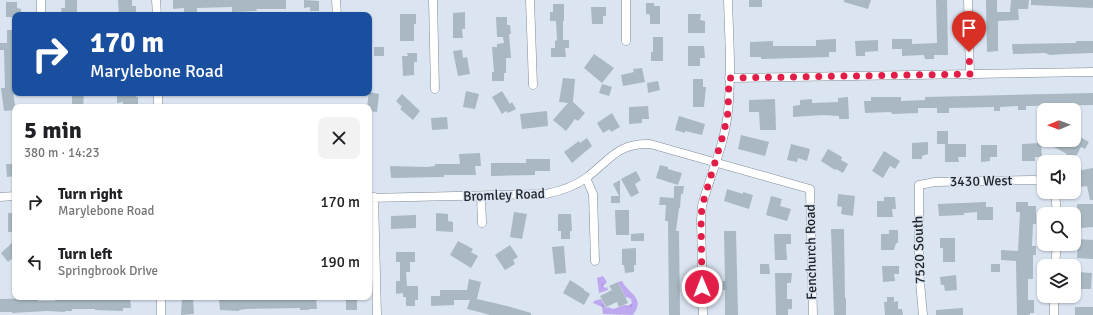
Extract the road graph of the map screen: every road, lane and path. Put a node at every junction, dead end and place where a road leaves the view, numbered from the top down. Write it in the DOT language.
graph roads {
  1 [pos="41,0"];
  2 [pos="156,0"];
  3 [pos="336,0"];
  4 [pos="433,0"];
  5 [pos="530,0"];
  6 [pos="626,0"];
  7 [pos="728,0"];
  8 [pos="968,0"];
  9 [pos="41,12"];
  10 [pos="157,12"];
  11 [pos="337,12"];
  12 [pos="626,41"];
  13 [pos="1093,72"];
  14 [pos="970,74"];
  15 [pos="729,78"];
  16 [pos="533,85"];
  17 [pos="434,89"];
  18 [pos="715,163"];
  19 [pos="586,178"];
  20 [pos="1037,181"];
  21 [pos="919,185"];
  22 [pos="810,189"];
  23 [pos="12,196"];
  24 [pos="481,196"];
  25 [pos="0,197"];
  26 [pos="372,198"];
  27 [pos="372,218"];
  28 [pos="482,223"];
  29 [pos="595,261"];
  30 [pos="161,300"];
  31 [pos="1054,303"];
  32 [pos="161,315"];
  33 [pos="377,315"];
  34 [pos="703,315"];
  35 [pos="813,315"];
  36 [pos="923,315"];
  37 [pos="1054,315"];
  1 -- 9 [label="street"];
  2 -- 10 [label="street"];
  3 -- 11 [label="street"];
  4 -- 17 [label="street"];
  5 -- 16 [label="street"];
  6 -- 12 [label="street"];
  7 -- 15 [label="street"];
  8 -- 14 [label="street"];
  13 -- 14 [label="street"];
  14 -- 15 [label="street"];
  15 -- 18 [label="street"];
  18 -- 19 [label="street, Bromley Road"];
  18 -- 22 [label="street, Bromley Road"];
  18 -- 34 [label="street"];
  19 -- 24 [label="street, Bromley Road"];
  19 -- 29 [label="street"];
  20 -- 21 [label="street, 3430 West"];
  21 -- 36 [label="street, 7520 South"];
  22 -- 35 [label="street, Fenchurch Road"];
  23 -- 25 [label="street"];
  24 -- 26 [label="street, Bromley Road"];
  24 -- 28 [label="street"];
  27 -- 33 [label="street"];
  30 -- 32 [label="street"];
  31 -- 37 [label="street"];
}
